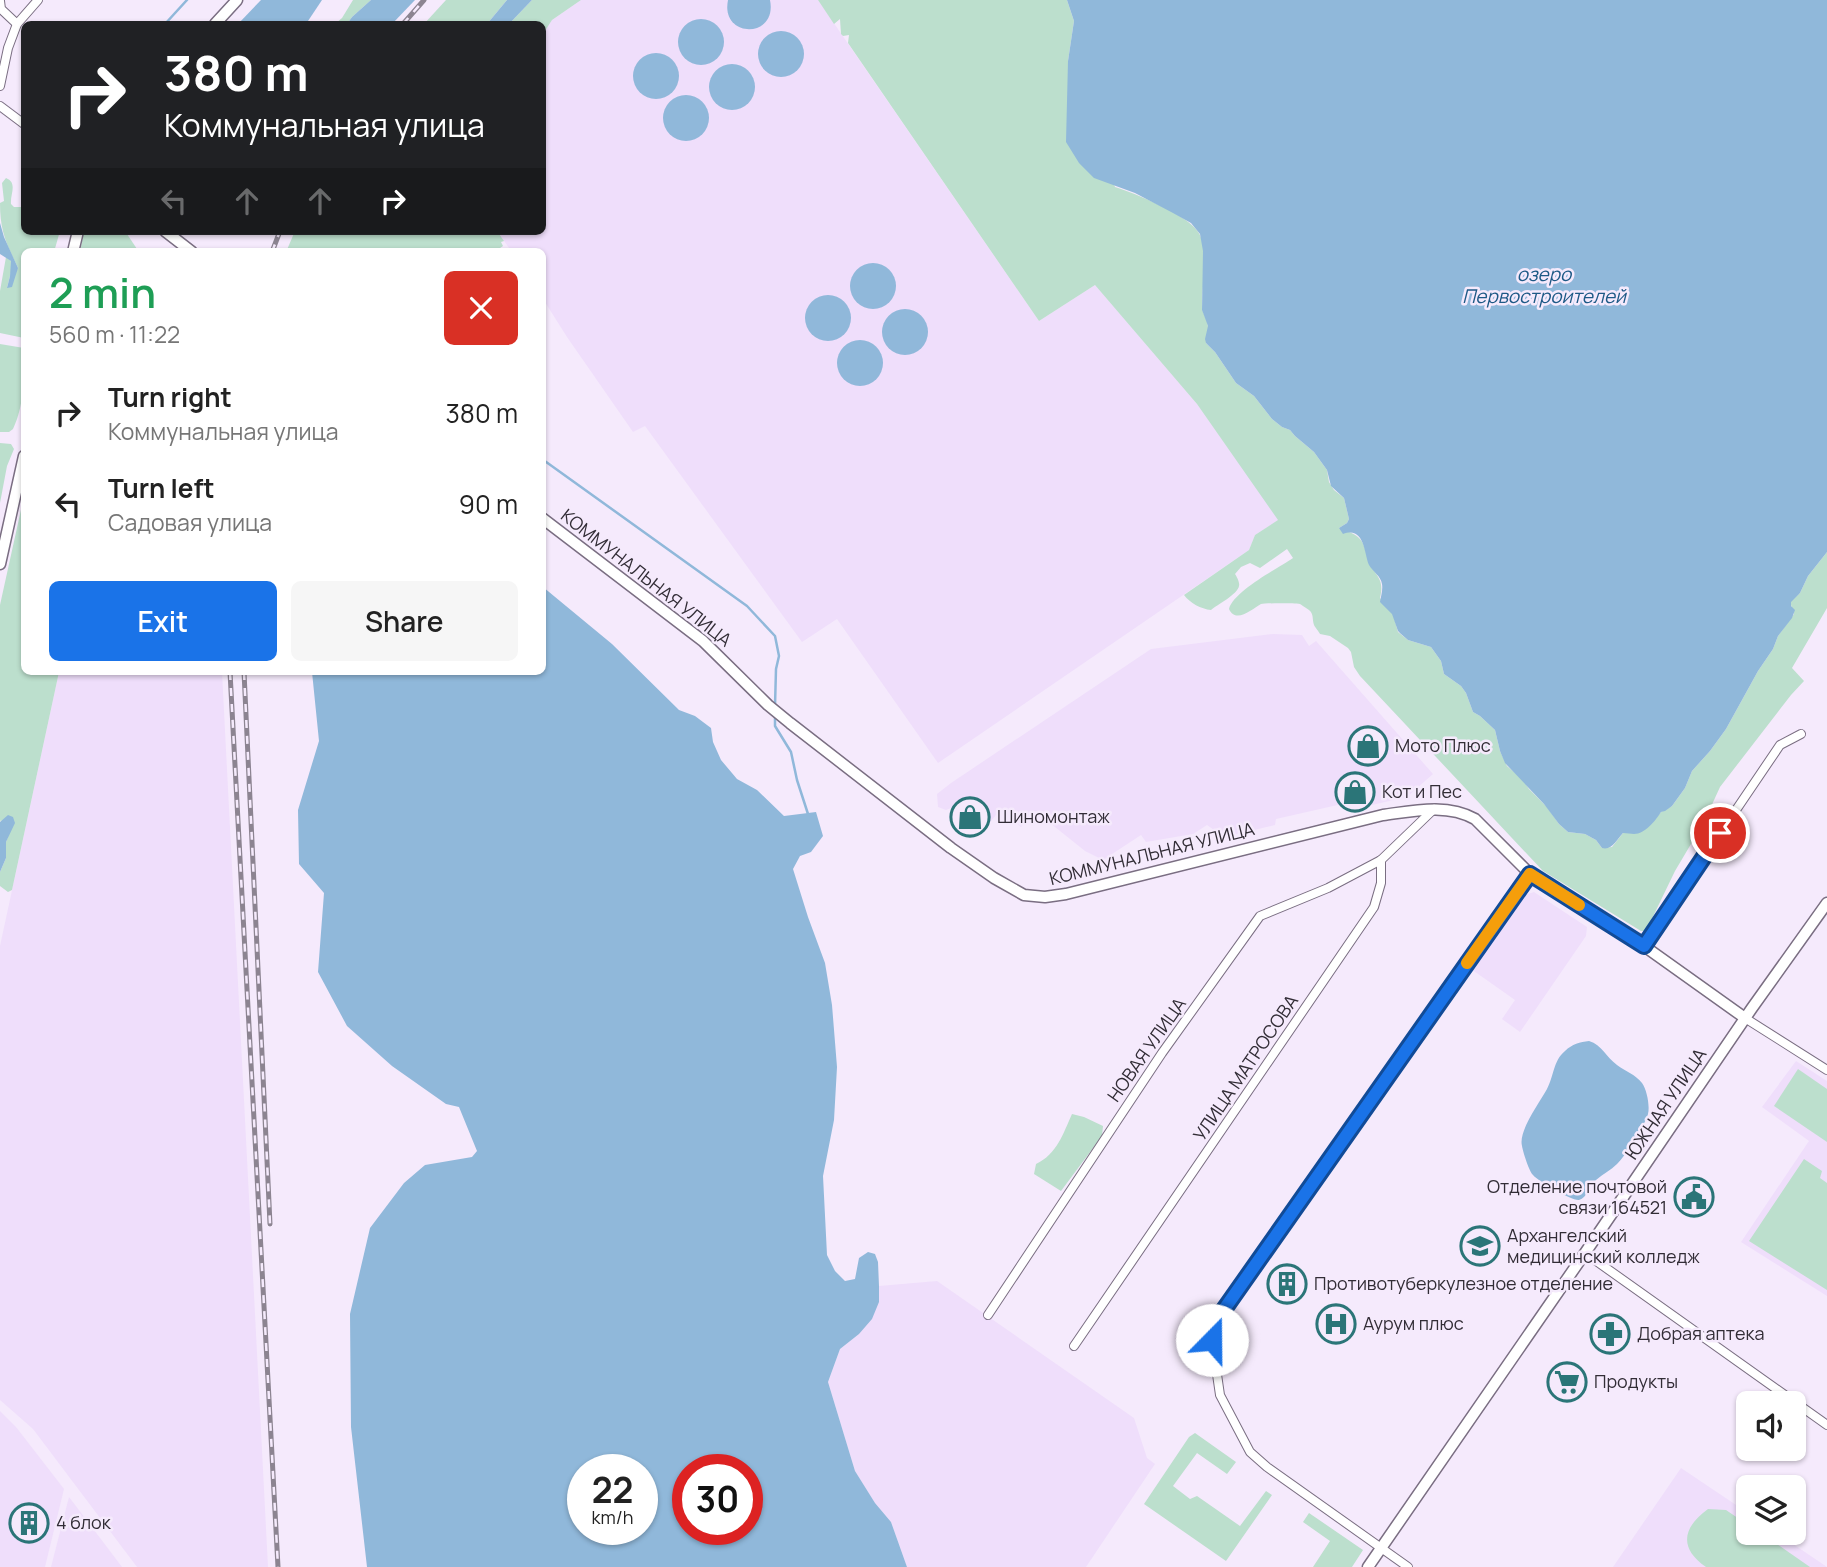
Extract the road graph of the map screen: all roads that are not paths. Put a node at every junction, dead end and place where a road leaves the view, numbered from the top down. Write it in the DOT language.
graph roads {
  1 [pos="38,0"];
  2 [pos="237,0"];
  3 [pos="0,1"];
  4 [pos="218,21"];
  5 [pos="16,24"];
  6 [pos="0,86"];
  7 [pos="0,106"];
  8 [pos="21,122"];
  9 [pos="170,235"];
  10 [pos="187,248"];
  11 [pos="21,470"];
  12 [pos="546,521"];
  13 [pos="0,564"];
  14 [pos="1801,734"];
  15 [pos="1434,809"];
  16 [pos="1381,860"];
  17 [pos="1530,874"];
  18 [pos="1827,903"];
  19 [pos="1644,946"];
  20 [pos="1745,1017"];
  21 [pos="1827,1070"];
  22 [pos="1585,1253"];
  23 [pos="988,1315"];
  24 [pos="1074,1346"];
  25 [pos="1827,1426"];
  26 [pos="1381,1549"];
  27 [pos="1368,1567"];
  28 [pos="1408,1567"];
  1 -- 5 [label="street"];
  2 -- 4 [label="main road"];
  3 -- 5 [label="street"];
  5 -- 6 [label="street"];
  7 -- 8 [label="street"];
  9 -- 10 [label="main road"];
  11 -- 13 [label="main road"];
  12 -- 15 [label="main road, КОММУНАЛЬНАЯ УЛИЦА"];
  14 -- 19 [label="street"];
  15 -- 16 [label="street"];
  15 -- 17 [label="main road, КОММУНАЛЬНАЯ УЛИЦА"];
  16 -- 23 [label="street, НОВАЯ УЛИЦА"];
  16 -- 24 [label="street, УЛИЦА МАТРОСОВА"];
  17 -- 19 [label="main road, КОММУНАЛЬНАЯ УЛИЦА"];
  17 -- 26 [label="street"];
  18 -- 20 [label="main road, ЮЖНАЯ УЛИЦА"];
  19 -- 20 [label="main road, КОММУНАЛЬНАЯ УЛИЦА"];
  20 -- 21 [label="street"];
  20 -- 22 [label="main road, ЮЖНАЯ УЛИЦА"];
  22 -- 25 [label="street"];
  22 -- 26 [label="main road, ЮЖНАЯ УЛИЦА"];
  26 -- 27 [label="main road, ЮЖНАЯ УЛИЦА"];
  26 -- 28 [label="street"];
}
